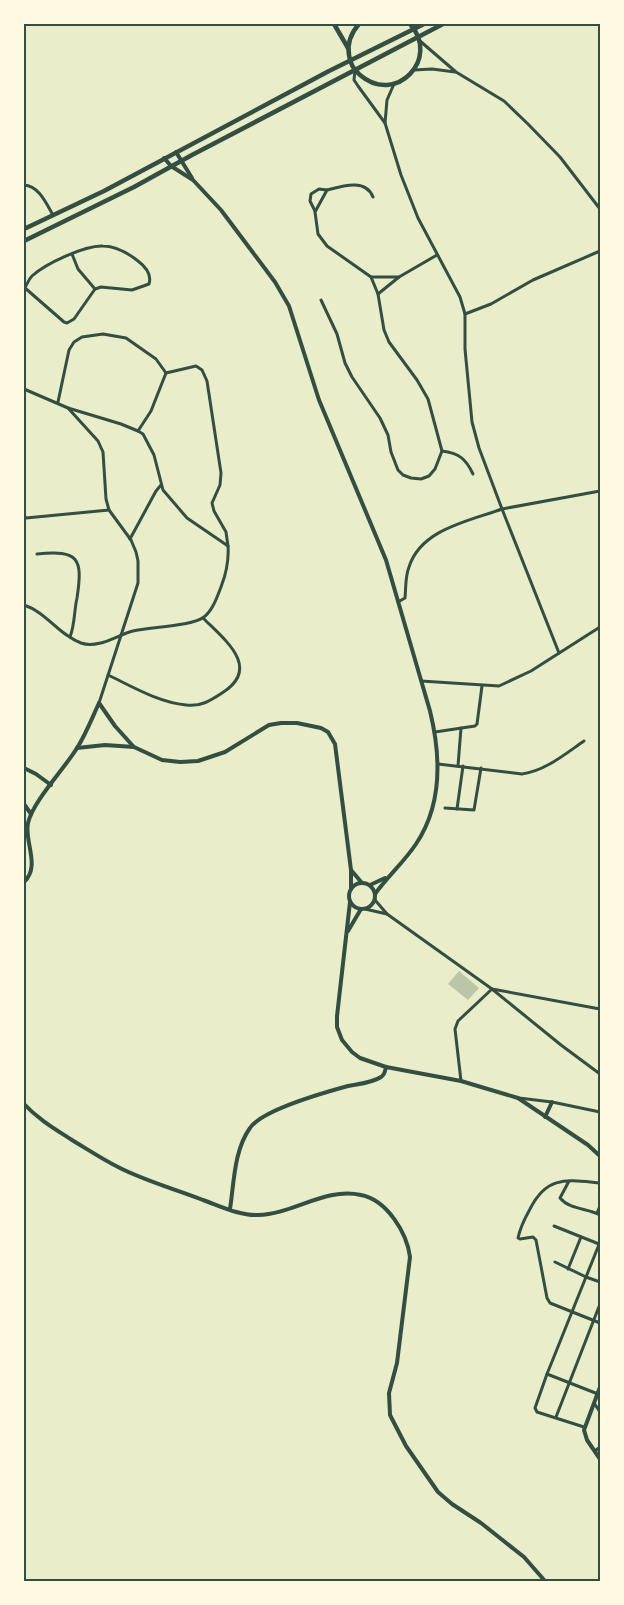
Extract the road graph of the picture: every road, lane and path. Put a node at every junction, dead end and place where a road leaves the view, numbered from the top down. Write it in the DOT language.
graph roads {
  1 [pos="334,24"];
  2 [pos="359,24"];
  3 [pos="410,24"];
  4 [pos="424,24"];
  5 [pos="443,24"];
  6 [pos="414,28"];
  7 [pos="419,39"];
  8 [pos="348,48"];
  9 [pos="350,61"];
  10 [pos="355,70"];
  11 [pos="414,70"];
  12 [pos="456,72"];
  13 [pos="394,84"];
  14 [pos="385,123"];
  15 [pos="176,152"];
  16 [pos="164,158"];
  17 [pos="181,161"];
  18 [pos="171,166"];
  19 [pos="193,180"];
  20 [pos="24,185"];
  21 [pos="327,190"];
  22 [pos="373,197"];
  23 [pos="600,209"];
  24 [pos="315,212"];
  25 [pos="53,214"];
  26 [pos="24,229"];
  27 [pos="24,241"];
  28 [pos="600,250"];
  29 [pos="72,254"];
  30 [pos="437,255"];
  31 [pos="370,277"];
  32 [pos="399,277"];
  33 [pos="25,288"];
  34 [pos="95,289"];
  35 [pos="378,294"];
  36 [pos="322,300"];
  37 [pos="465,314"];
  38 [pos="166,372"];
  39 [pos="24,389"];
  40 [pos="58,402"];
  41 [pos="68,408"];
  42 [pos="138,431"];
  43 [pos="442,451"];
  44 [pos="473,474"];
  45 [pos="162,485"];
  46 [pos="600,491"];
  47 [pos="502,508"];
  48 [pos="109,510"];
  49 [pos="24,517"];
  50 [pos="130,539"];
  51 [pos="228,546"];
  52 [pos="37,554"];
  53 [pos="398,602"];
  54 [pos="24,605"];
  55 [pos="203,618"];
  56 [pos="600,627"];
  57 [pos="122,634"];
  58 [pos="70,636"];
  59 [pos="559,653"];
  60 [pos="107,674"];
  61 [pos="421,681"];
  62 [pos="482,686"];
  63 [pos="99,703"];
  64 [pos="461,728"];
  65 [pos="435,732"];
  66 [pos="584,741"];
  67 [pos="134,747"];
  68 [pos="78,748"];
  69 [pos="438,764"];
  70 [pos="458,766"];
  71 [pos="463,766"];
  72 [pos="24,768"];
  73 [pos="481,768"];
  74 [pos="51,785"];
  75 [pos="24,804"];
  76 [pos="445,808"];
  77 [pos="457,809"];
  78 [pos="31,814"];
  79 [pos="351,870"];
  80 [pos="388,877"];
  81 [pos="24,882"];
  82 [pos="362,883"];
  83 [pos="370,885"];
  84 [pos="351,889"];
  85 [pos="375,894"];
  86 [pos="375,900"];
  87 [pos="350,902"];
  88 [pos="363,909"];
  89 [pos="388,914"];
  90 [pos="347,933"];
  91 [pos="492,989"];
  92 [pos="600,1009"];
  93 [pos="386,1067"];
  94 [pos="600,1074"];
  95 [pos="461,1081"];
  96 [pos="518,1098"];
  97 [pos="552,1102"];
  98 [pos="24,1104"];
  99 [pos="600,1112"];
  100 [pos="545,1117"];
  101 [pos="600,1156"];
  102 [pos="569,1181"];
  103 [pos="600,1183"];
  104 [pos="600,1206"];
  105 [pos="230,1209"];
  106 [pos="598,1214"];
  107 [pos="554,1226"];
  108 [pos="581,1237"];
  109 [pos="600,1243"];
  110 [pos="555,1262"];
  111 [pos="568,1268"];
  112 [pos="586,1277"];
  113 [pos="600,1282"];
  114 [pos="600,1304"];
  115 [pos="572,1312"];
  116 [pos="594,1321"];
  117 [pos="600,1323"];
  118 [pos="547,1374"];
  119 [pos="570,1383"];
  120 [pos="600,1387"];
  121 [pos="598,1394"];
  122 [pos="594,1403"];
  123 [pos="600,1412"];
  124 [pos="556,1417"];
  125 [pos="584,1428"];
  126 [pos="600,1447"];
  127 [pos="595,1451"];
  128 [pos="600,1459"];
  129 [pos="545,1581"];
  1 -- 8 [label="main road"];
  2 -- 8 [label="main road"];
  3 -- 6 [label="main road"];
  4 -- 6 [label="main road"];
  5 -- 7 [label="main road"];
  6 -- 7 [label="main road"];
  6 -- 9 [label="main road"];
  7 -- 10 [label="main road"];
  7 -- 11 [label="main road"];
  7 -- 12 [label="street"];
  8 -- 9 [label="main road"];
  9 -- 10 [label="main road"];
  9 -- 15 [label="main road"];
  10 -- 13 [label="main road"];
  10 -- 14 [label="street"];
  10 -- 17 [label="main road"];
  11 -- 12 [label="street"];
  11 -- 13 [label="main road"];
  12 -- 23 [label="street"];
  13 -- 14 [label="street"];
  14 -- 30 [label="street"];
  15 -- 16 [label="main road"];
  15 -- 17 [label="street"];
  16 -- 18 [label="street"];
  16 -- 25 [label="main road"];
  17 -- 18 [label="main road"];
  17 -- 19 [label="street"];
  18 -- 19 [label="street"];
  18 -- 27 [label="main road"];
  19 -- 53 [label="street"];
  20 -- 25 [label="street"];
  21 -- 22 [label="street"];
  21 -- 24 [label="street"];
  21 -- 24 [label="street"];
  24 -- 31 [label="street"];
  25 -- 26 [label="main road"];
  28 -- 37 [label="street"];
  29 -- 33 [label="street"];
  29 -- 34 [label="street"];
  29 -- 34 [label="street"];
  30 -- 32 [label="street"];
  30 -- 37 [label="street"];
  31 -- 32 [label="street"];
  31 -- 35 [label="street"];
  32 -- 35 [label="street"];
  33 -- 34 [label="street"];
  35 -- 43 [label="street"];
  36 -- 43 [label="street"];
  37 -- 47 [label="street"];
  38 -- 40 [label="street"];
  38 -- 42 [label="street"];
  38 -- 51 [label="street"];
  39 -- 40 [label="street"];
  40 -- 41 [label="street"];
  41 -- 42 [label="street"];
  41 -- 48 [label="street"];
  42 -- 45 [label="street"];
  43 -- 44 [label="street"];
  45 -- 50 [label="street"];
  45 -- 51 [label="street"];
  46 -- 47 [label="street"];
  47 -- 53 [label="street"];
  47 -- 59 [label="street"];
  48 -- 49 [label="street"];
  48 -- 50 [label="street"];
  50 -- 57 [label="street"];
  51 -- 55 [label="street"];
  52 -- 58 [label="street"];
  53 -- 61 [label="street"];
  54 -- 58 [label="street"];
  55 -- 57 [label="street"];
  55 -- 60 [label="street"];
  56 -- 59 [label="street"];
  57 -- 58 [label="street"];
  57 -- 60 [label="street"];
  59 -- 62 [label="street"];
  60 -- 63 [label="street"];
  61 -- 62 [label="street"];
  61 -- 65 [label="street"];
  62 -- 64 [label="street"];
  63 -- 67 [label="street"];
  63 -- 68 [label="street"];
  64 -- 65 [label="street"];
  64 -- 70 [label="street"];
  65 -- 69 [label="street"];
  66 -- 73 [label="street"];
  67 -- 68 [label="street"];
  67 -- 79 [label="street"];
  68 -- 74 [label="street"];
  69 -- 70 [label="street"];
  69 -- 80 [label="street"];
  70 -- 71 [label="street"];
  71 -- 73 [label="street"];
  71 -- 77 [label="street"];
  72 -- 74 [label="street"];
  73 -- 77 [label="street"];
  74 -- 78 [label="street"];
  75 -- 78 [label="street"];
  76 -- 77 [label="street"];
  78 -- 81 [label="street"];
  79 -- 82 [label="street"];
  79 -- 84 [label="street"];
  80 -- 83 [label="street"];
  80 -- 85 [label="street"];
  82 -- 83 [label="street"];
  82 -- 84 [label="street"];
  83 -- 85 [label="street"];
  84 -- 87 [label="street"];
  85 -- 86 [label="street"];
  86 -- 88 [label="street"];
  86 -- 89 [label="street"];
  87 -- 88 [label="street"];
  87 -- 90 [label="street"];
  88 -- 89 [label="street"];
  88 -- 90 [label="street"];
  89 -- 91 [label="street"];
  90 -- 93 [label="street"];
  91 -- 92 [label="street"];
  91 -- 94 [label="street"];
  91 -- 95 [label="street"];
  93 -- 95 [label="street"];
  93 -- 105 [label="street"];
  95 -- 96 [label="street"];
  96 -- 97 [label="street"];
  96 -- 100 [label="street"];
  97 -- 99 [label="street"];
  97 -- 100 [label="street"];
  98 -- 105 [label="street"];
  100 -- 101 [label="street"];
  102 -- 103 [label="street"];
  102 -- 106 [label="street"];
  102 -- 115 [label="street"];
  104 -- 106 [label="street"];
  105 -- 129 [label="street"];
  107 -- 108 [label="street"];
  108 -- 109 [label="street"];
  108 -- 111 [label="street"];
  109 -- 112 [label="street"];
  110 -- 111 [label="street"];
  111 -- 112 [label="street"];
  112 -- 113 [label="street"];
  112 -- 115 [label="street"];
  114 -- 116 [label="street"];
  115 -- 116 [label="street"];
  115 -- 118 [label="street"];
  116 -- 117 [label="street"];
  116 -- 119 [label="street"];
  118 -- 119 [label="street"];
  118 -- 124 [label="street"];
  119 -- 121 [label="street"];
  119 -- 124 [label="street"];
  120 -- 121 [label="street"];
  121 -- 122 [label="street"];
  122 -- 123 [label="street"];
  122 -- 125 [label="street"];
  124 -- 125 [label="street"];
  125 -- 127 [label="street"];
  126 -- 127 [label="street"];
  127 -- 128 [label="street"];
}
